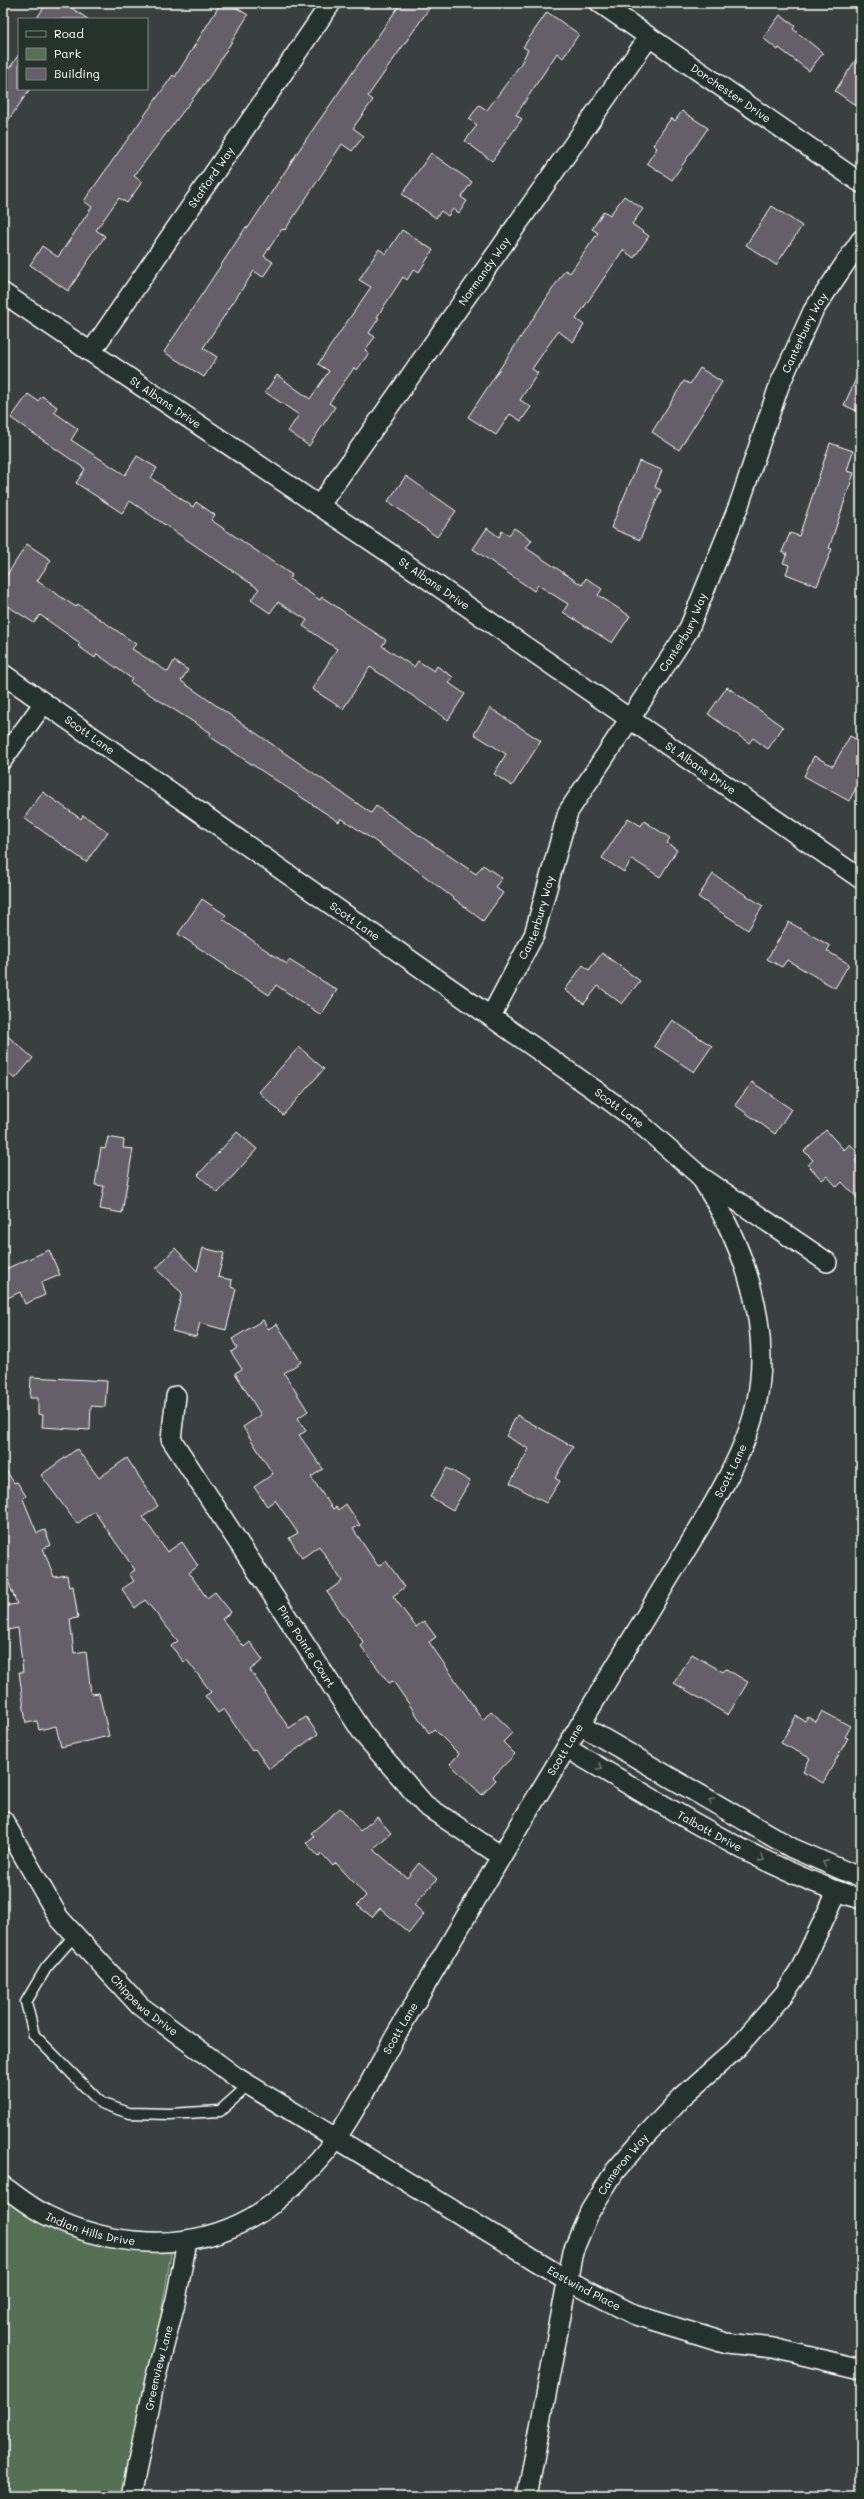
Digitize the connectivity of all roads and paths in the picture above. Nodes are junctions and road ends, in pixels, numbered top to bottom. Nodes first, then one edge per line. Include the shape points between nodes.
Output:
1 (332, 3) edge
2 (600, 3) edge
3 (649, 37) junction
4 (861, 183) edge
5 (861, 240) edge
6 (3, 293) edge
7 (91, 352) junction
8 (319, 506) junction
9 (3, 674) edge
10 (44, 702) junction
11 (629, 720) junction
12 (3, 759) edge
13 (861, 879) edge
14 (491, 1016) junction
15 (700, 1176) junction
16 (827, 1262) dead end
17 (176, 1396) dead end
18 (580, 1725) junction
19 (566, 1748) junction
20 (3, 1821) edge
21 (501, 1856) junction
22 (843, 1872) junction
23 (861, 1878) edge
24 (837, 1892) junction
25 (861, 1900) edge
26 (75, 1935) junction
27 (249, 2084) junction
28 (336, 2139) junction
29 (3, 2186) edge
30 (187, 2241) junction
31 (567, 2280) junction
32 (861, 2369) edge
33 (131, 2496) edge
34 (527, 2496) edge

1 - 7 street, Stafford Way
2 - 3 street, Dorchester Drive
3 - 4 street, Dorchester Drive
3 - 8 street, Normandy Way
5 - 11 street, Canterbury Way via 813,311 779,386 739,505 688,631
6 - 7 street, St Albans Drive
7 - 8 street, St Albans Drive
8 - 11 street, St Albans Drive
9 - 10 street, Scott Lane
10 - 12 street
10 - 14 street, Scott Lane
11 - 13 street, St Albans Drive
11 - 14 street, Canterbury Way via 568,812 534,935
14 - 15 street, Scott Lane via 636,1120
15 - 16 street, Scott Lane
15 - 18 street, Scott Lane via 732,1231 753,1297 761,1353 757,1402 751,1427 730,1471
17 - 21 street, Pine Pointe Court via 171,1439 364,1734 424,1805
18 - 19 street, Scott Lane
22 -> 18 street via 792,1848
19 - 21 street, Scott Lane
19 -> 24 street, Talbott Drive via 769,1863
20 - 26 street, Chippewa Drive via 59,1918
21 - 28 street, Scott Lane
22 - 23 street
22 - 24 lane
24 - 25 street, Talbott Drive
24 - 31 street, Cameron Way via 799,1972 784,1994 736,2048 682,2097 616,2171 580,2231
26 - 27 street, Chippewa Drive via 140,2006
26 - 27 lane via 46,1968 26,2002 34,2035 101,2103 130,2113 220,2111
27 - 28 street, Chippewa Drive
28 - 30 street, Scott Lane via 285,2193 255,2216 215,2235
28 - 31 street, Eastwind Place
29 - 30 street, Indian Hills Drive via 42,2213 88,2232 127,2240
30 - 33 street, Greenview Lane
31 - 32 street, Eastwind Place via 657,2324 727,2343 773,2348
31 - 34 street, Cameron Way

